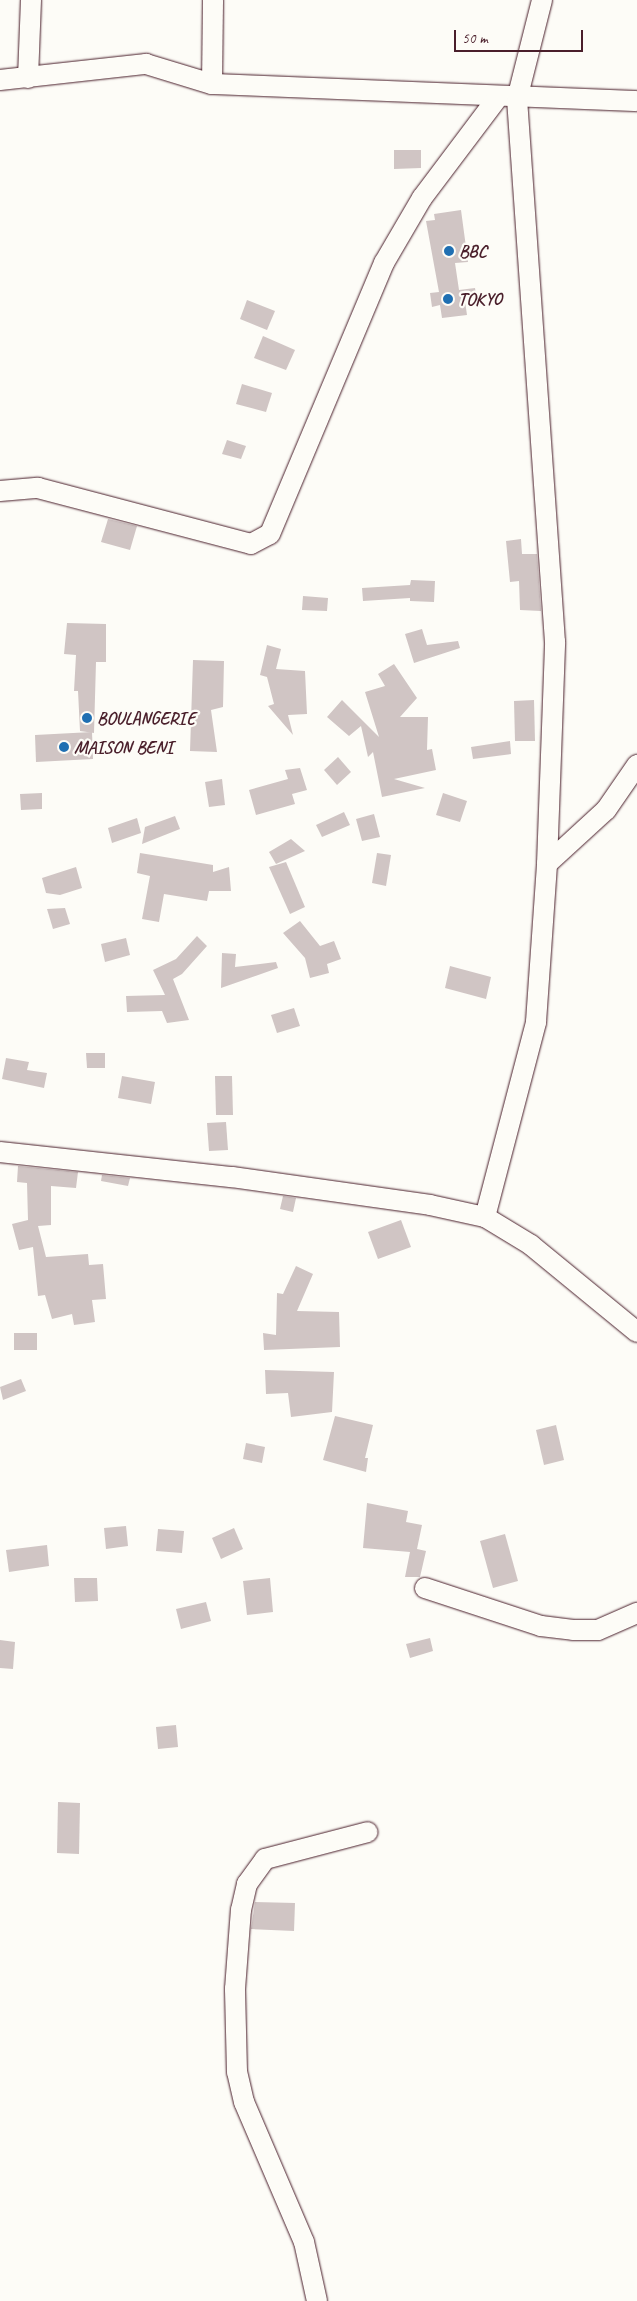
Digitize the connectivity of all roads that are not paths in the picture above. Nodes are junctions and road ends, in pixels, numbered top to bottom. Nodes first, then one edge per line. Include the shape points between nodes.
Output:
1 (31, 0) edge
2 (213, 0) edge
3 (542, 0) edge
4 (28, 78) junction
5 (0, 80) edge
6 (212, 84) junction
7 (508, 98) junction
8 (637, 101) edge
9 (0, 491) edge
10 (637, 766) edge
11 (547, 864) junction
12 (0, 1152) edge
13 (485, 1218) junction
14 (637, 1332) edge
15 (425, 1588) dead end
16 (637, 1613) edge
17 (368, 1832) dead end
18 (317, 2301) edge

1 - 4 street
2 - 6 street
3 - 7 street
4 - 5 street
4 - 6 street via 146,64
6 - 7 street
7 - 8 street
7 - 9 street via 422,198 384,263 270,534 251,544 38,488
7 - 11 street via 555,642
10 - 11 street via 606,810
11 - 13 street via 536,1022
12 - 13 street via 232,1177 430,1205
13 - 14 street via 531,1245
15 - 16 street via 541,1626 573,1630 598,1630
17 - 18 street via 266,1859 247,1884 241,1910 235,1989 237,2072 244,2102 304,2242

